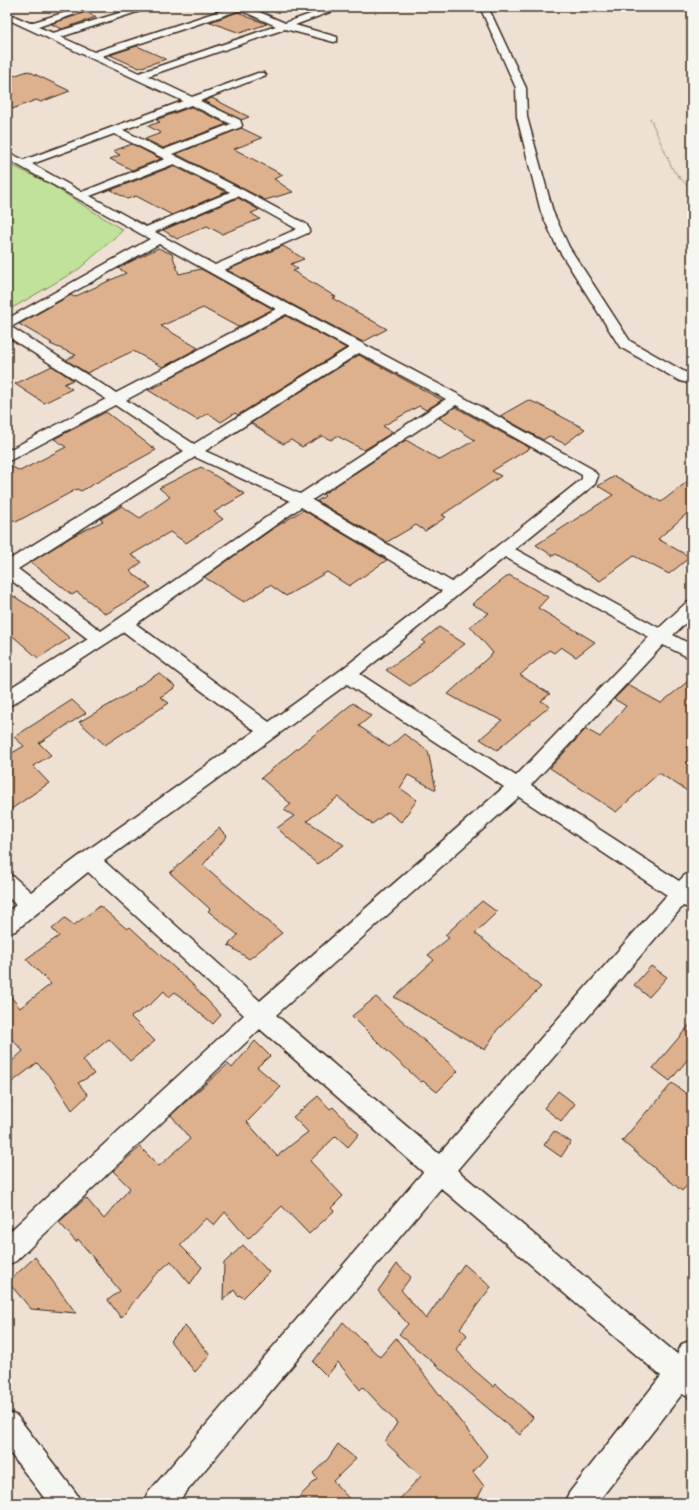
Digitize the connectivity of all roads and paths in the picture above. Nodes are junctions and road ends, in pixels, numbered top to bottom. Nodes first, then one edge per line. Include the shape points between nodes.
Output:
1 (92, 7) edge
2 (148, 7) edge
3 (240, 7) edge
4 (338, 7) edge
5 (484, 7) edge
6 (9, 12) edge
7 (283, 25) junction
8 (30, 26) junction
9 (54, 36) junction
10 (334, 39) dead end
11 (95, 55) junction
12 (261, 75) dead end
13 (140, 76) junction
14 (191, 101) junction
15 (650, 118) dead end
16 (113, 129) junction
17 (163, 154) junction
18 (7, 155) edge
19 (174, 160) junction
20 (25, 163) junction
21 (692, 191) edge
22 (239, 192) junction
23 (81, 196) junction
24 (147, 231) junction
25 (159, 239) junction
26 (214, 270) junction
27 (286, 310) junction
28 (7, 324) edge
29 (7, 330) edge
30 (360, 347) junction
31 (692, 380) edge
32 (456, 399) junction
33 (117, 400) junction
34 (194, 451) junction
35 (7, 456) edge
36 (301, 500) junction
37 (504, 550) junction
38 (7, 569) edge
39 (453, 590) junction
40 (692, 607) edge
41 (124, 624) junction
42 (660, 637) junction
43 (100, 639) junction
44 (692, 653) edge
45 (347, 675) junction
46 (7, 699) edge
47 (268, 731) junction
48 (517, 787) junction
49 (89, 860) junction
50 (7, 883) edge
51 (688, 892) edge
52 (30, 905) junction
53 (7, 925) edge
54 (260, 1015) junction
55 (440, 1171) junction
56 (7, 1252) edge
57 (688, 1371) edge
58 (7, 1426) edge
59 (66, 1503) edge
60 (158, 1503) edge
61 (579, 1503) edge

1 - 8 street
2 - 9 street
3 - 7 street
3 - 11 street
4 - 7 street
5 - 31 street via 521,88 522,117 547,212 563,247 625,344
6 - 8 street
7 - 10 street
7 - 13 street
8 - 9 street
9 - 11 street
11 - 13 street
12 - 14 street
13 - 14 street
14 - 16 street
14 - 17 street via 238,124
15 - 21 path via 674,170
16 - 17 street
16 - 20 street
17 - 19 street
18 - 20 street
19 - 22 street
19 - 23 street
20 - 23 street
22 - 24 street
22 - 26 street via 304,230
23 - 24 street
24 - 25 street
25 - 26 street
25 - 28 street
26 - 27 street
27 - 30 street
27 - 33 street
29 - 33 street
30 - 32 street
30 - 34 street
32 - 36 street
32 - 37 street via 590,476 590,481
33 - 34 street
33 - 35 street
34 - 36 street
34 - 38 street
36 - 39 street
36 - 41 street
37 - 39 street
37 - 42 street
38 - 43 street
39 - 45 street
40 - 42 street
41 - 43 street
41 - 47 street
42 - 44 street
42 - 48 street
43 - 46 street
45 - 47 street
45 - 48 street
47 - 49 street
48 - 51 street
48 - 54 street
49 - 52 street
49 - 54 street
50 - 52 street
51 - 55 street
52 - 53 street
54 - 55 street
54 - 56 street
55 - 57 street
55 - 60 street
57 - 61 street
58 - 59 street

